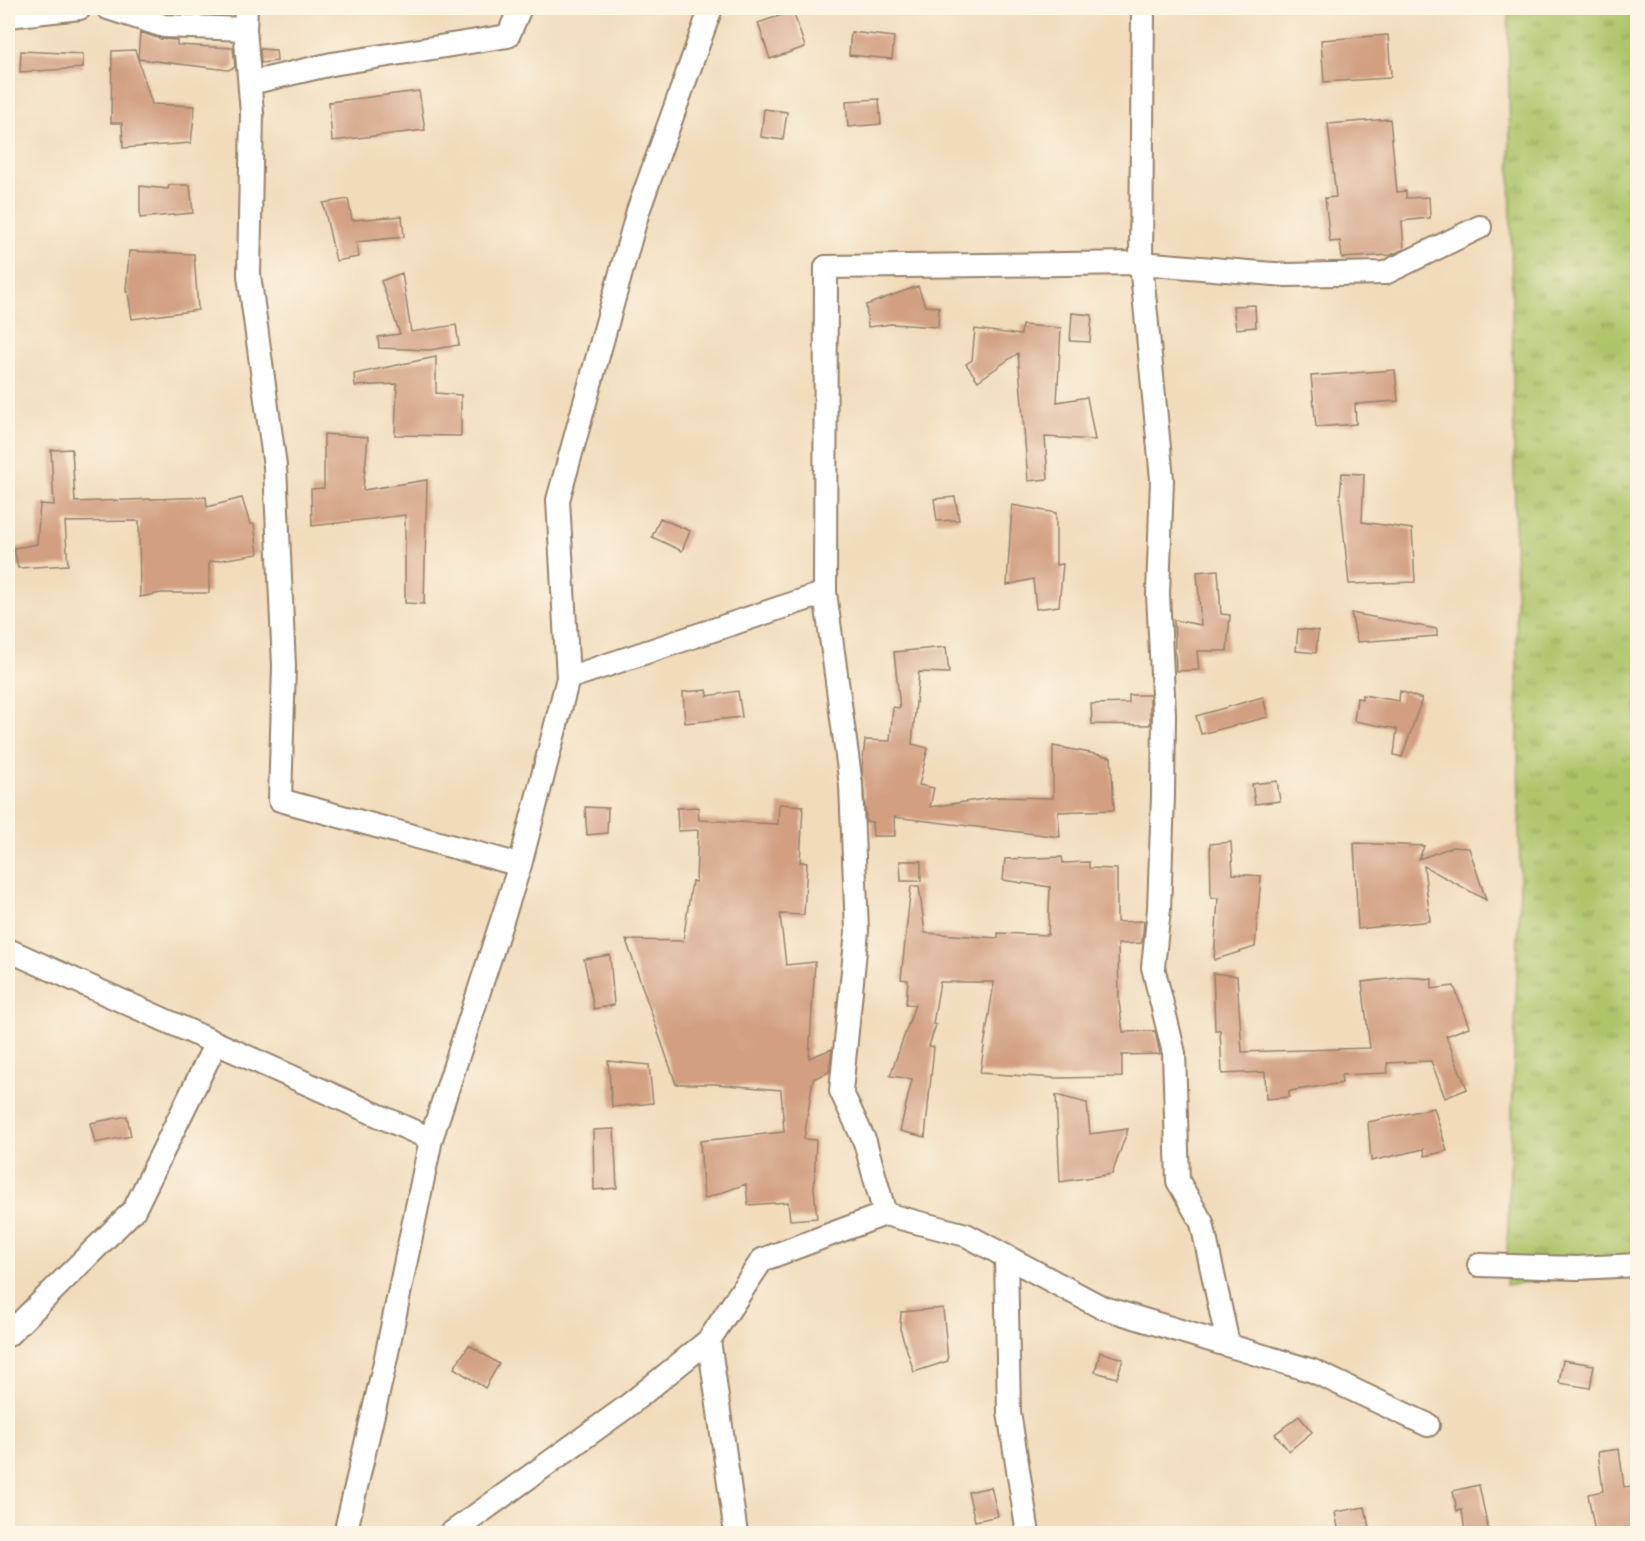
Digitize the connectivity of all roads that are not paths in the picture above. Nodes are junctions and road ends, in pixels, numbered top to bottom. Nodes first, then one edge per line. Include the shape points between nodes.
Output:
1 (75, 8) edge
2 (108, 8) edge
3 (520, 8) edge
4 (711, 8) edge
5 (1143, 8) edge
6 (8, 16) edge
7 (246, 18) edge
8 (250, 83) junction
9 (1480, 227) dead end
10 (1141, 263) junction
11 (825, 593) junction
12 (568, 678) junction
13 (520, 865) junction
14 (8, 950) edge
15 (214, 1045) junction
16 (431, 1139) junction
17 (885, 1214) junction
18 (1006, 1257) junction
19 (1479, 1265) dead end
20 (1638, 1265) edge
21 (8, 1335) edge
22 (709, 1340) junction
23 (1228, 1344) junction
24 (1428, 1425) dead end
25 (345, 1533) edge
26 (450, 1533) edge
27 (736, 1533) edge
28 (1028, 1533) edge

1 - 6 street
2 - 7 street via 164,26
3 - 8 street via 508,36 332,64
4 - 12 street via 638,211 558,500
5 - 10 street
7 - 8 street
8 - 13 street via 249,275 276,466 283,654 279,800
9 - 10 street via 1385,273 1286,275
10 - 11 street via 826,267
10 - 23 street via 1162,479 1158,594 1164,714 1163,796 1153,967 1173,1053 1178,1181 1202,1223
11 - 12 street
11 - 17 street via 851,785 857,931 841,1091 865,1142
12 - 13 street
13 - 16 street
14 - 15 street
15 - 16 street
15 - 21 street via 134,1210
16 - 25 street
17 - 18 street via 966,1235
17 - 22 street via 762,1260
18 - 23 street via 1101,1307
18 - 28 street via 1009,1412
19 - 20 street
22 - 26 street via 625,1408
22 - 27 street
23 - 24 street via 1313,1371

